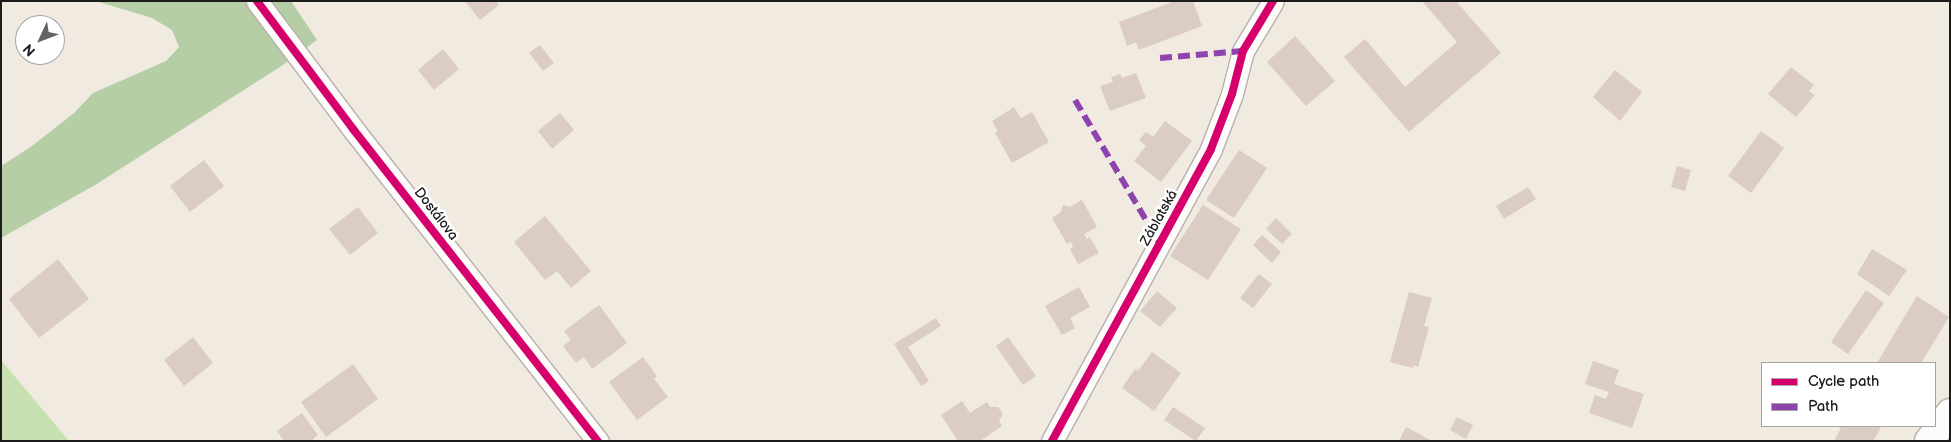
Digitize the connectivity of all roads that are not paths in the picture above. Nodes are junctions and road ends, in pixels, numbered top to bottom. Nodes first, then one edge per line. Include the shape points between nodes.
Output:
1 (256, 1) edge
2 (1273, 1) edge
3 (1950, 414) edge
4 (598, 441) edge
5 (1052, 441) edge
6 (1929, 441) edge

1 - 4 street, Dostálova
2 - 5 street, Záblatská via 1244,52 1212,149
3 - 6 street

